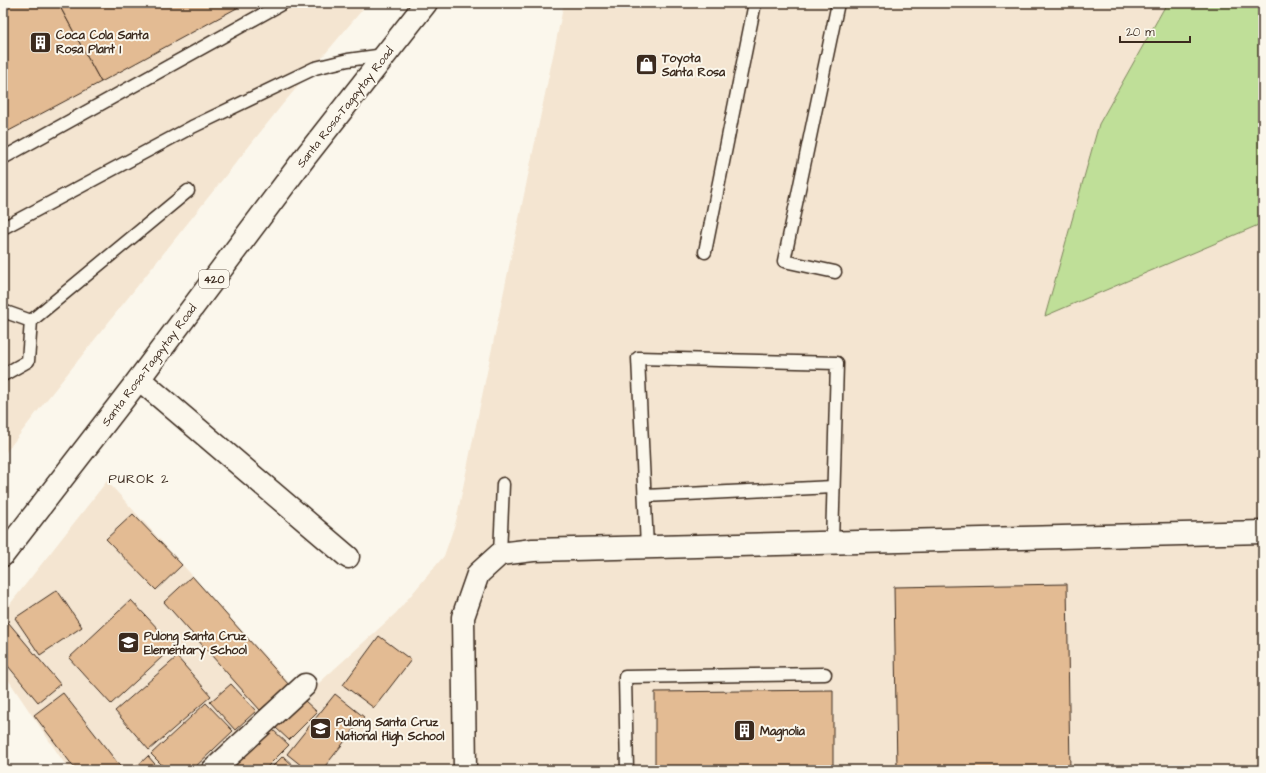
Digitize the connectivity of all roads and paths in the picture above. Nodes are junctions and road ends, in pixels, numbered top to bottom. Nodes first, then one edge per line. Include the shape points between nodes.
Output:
1 (283, 3) edge
2 (426, 3) edge
3 (755, 3) edge
4 (838, 3) edge
5 (384, 55) junction
6 (3, 158) edge
7 (188, 191) dead end
8 (3, 228) edge
9 (705, 252) dead end
10 (835, 272) dead end
11 (3, 310) edge
12 (31, 321) junction
13 (3, 375) edge
14 (139, 379) junction
15 (503, 484) dead end
16 (834, 487) junction
17 (645, 496) junction
18 (1263, 532) edge
19 (832, 542) junction
20 (647, 547) junction
21 (500, 554) junction
22 (3, 555) edge
23 (348, 557) dead end
24 (825, 674) dead end
25 (305, 686) dead end
26 (213, 770) edge
27 (465, 770) edge
28 (627, 770) edge

1 - 6 lane
2 - 5 street, Santa Rosa-Tagaytay Road / 420
3 - 9 lane
4 - 10 lane via 784,261
5 - 8 lane via 315,68 192,127
5 - 14 street, Santa Rosa-Tagaytay Road / 420
7 - 12 lane
11 - 12 lane
12 - 13 lane via 28,361
14 - 22 street, Santa Rosa-Tagaytay Road / 420
14 - 23 street
15 - 21 lane
16 - 17 lane
16 - 17 lane via 837,363 638,358
16 - 19 lane
17 - 20 lane
18 - 19 street
19 - 20 street
20 - 21 street via 533,550
21 - 27 street via 478,574 463,617
24 - 28 lane via 625,677
25 - 26 street

